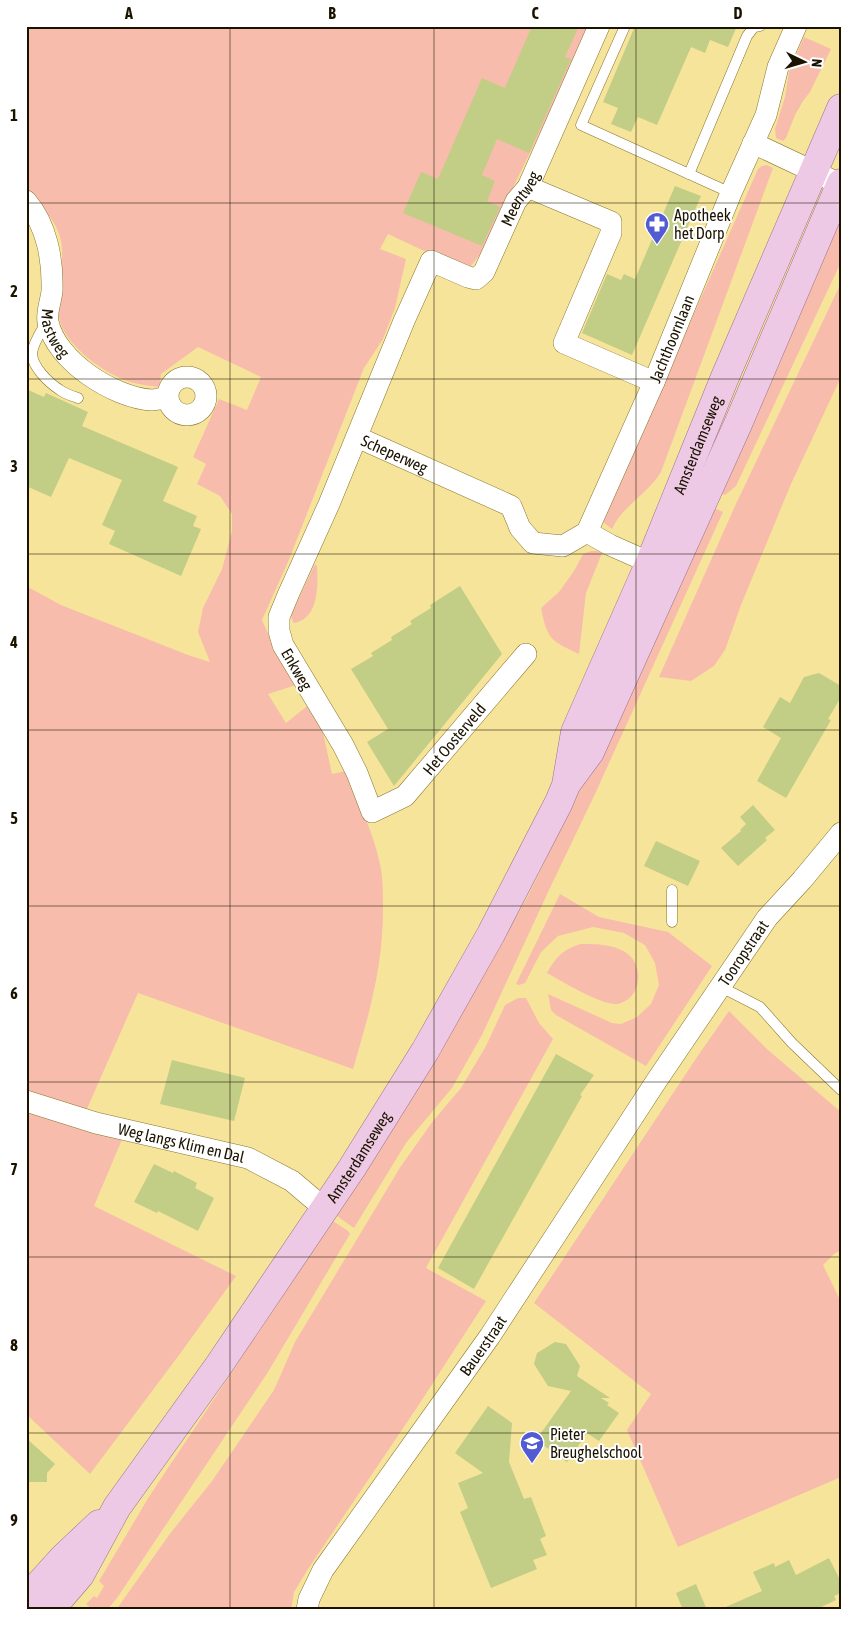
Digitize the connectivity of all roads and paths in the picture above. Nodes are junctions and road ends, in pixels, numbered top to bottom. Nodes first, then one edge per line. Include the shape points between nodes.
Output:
1 (598, 26) edge
2 (624, 26) edge
3 (760, 26) edge
4 (794, 27) edge
5 (841, 108) edge
6 (753, 143) junction
7 (813, 171) junction
8 (689, 174) junction
9 (841, 183) edge
10 (528, 187) junction
11 (731, 193) junction
12 (26, 201) edge
13 (431, 261) joint
14 (47, 320) junction
15 (654, 382) junction
16 (168, 397) dead end
17 (78, 398) dead end
18 (357, 437) junction
19 (587, 532) junction
20 (660, 567) junction
21 (526, 654) dead end
22 (372, 812) joint
23 (841, 833) edge
24 (672, 890) dead end
25 (672, 922) dead end
26 (721, 987) junction
27 (656, 1080) joint
28 (841, 1090) edge
29 (26, 1101) edge
30 (325, 1209) junction
31 (117, 1507) junction
32 (26, 1599) edge
33 (50, 1610) edge
34 (307, 1610) edge

1 - 10 street, Meentweg
2 - 8 lane via 581,125
3 - 8 lane via 754,27 747,36
4 - 6 street, Jachthoornlaan via 778,67 766,115
5 - 7 main road, Amsterdamseweg
6 - 7 street
6 - 11 street, Jachthoornlaan
7 - 9 street
7 - 20 main road, Amsterdamseweg via 725,377
8 - 11 lane
9 - 20 main road, Amsterdamseweg via 738,424
10 - 13 street, Meentweg via 516,201 484,272 476,279
10 - 15 street via 611,222 611,233 564,343
11 - 15 street, Jachthoornlaan
12 - 14 street, Mastweg via 33,209 51,257 52,293
13 - 18 street, Scheperweg
14 - 16 street, Mastweg via 55,340 77,367 132,397 154,400
14 - 17 lane via 32,352 33,362 37,370 60,390
15 - 19 street, Jachthoornlaan
18 - 19 street, Scheperweg via 511,506 520,528 533,543 563,546
18 - 22 street, Enkweg via 279,617 279,631 283,645 343,745
19 - 20 street
20 - 30 main road, Amsterdamseweg via 575,732 566,785 559,802 491,934 434,1034
21 - 22 street, Het Oosterveld via 405,796
23 - 26 street, Tooropstraat via 767,918
24 - 25 lane
26 - 27 street, Tooropstraat
26 - 28 lane via 760,1007
27 - 34 street, Bauerstraat via 490,1336 323,1570
29 - 30 street, Weg langs Klim en Dal via 96,1123 248,1158 292,1182
30 - 31 main road, Amsterdamseweg
31 - 32 main road, Amsterdamseweg via 63,1558
31 - 33 main road, Amsterdamseweg via 80,1575

